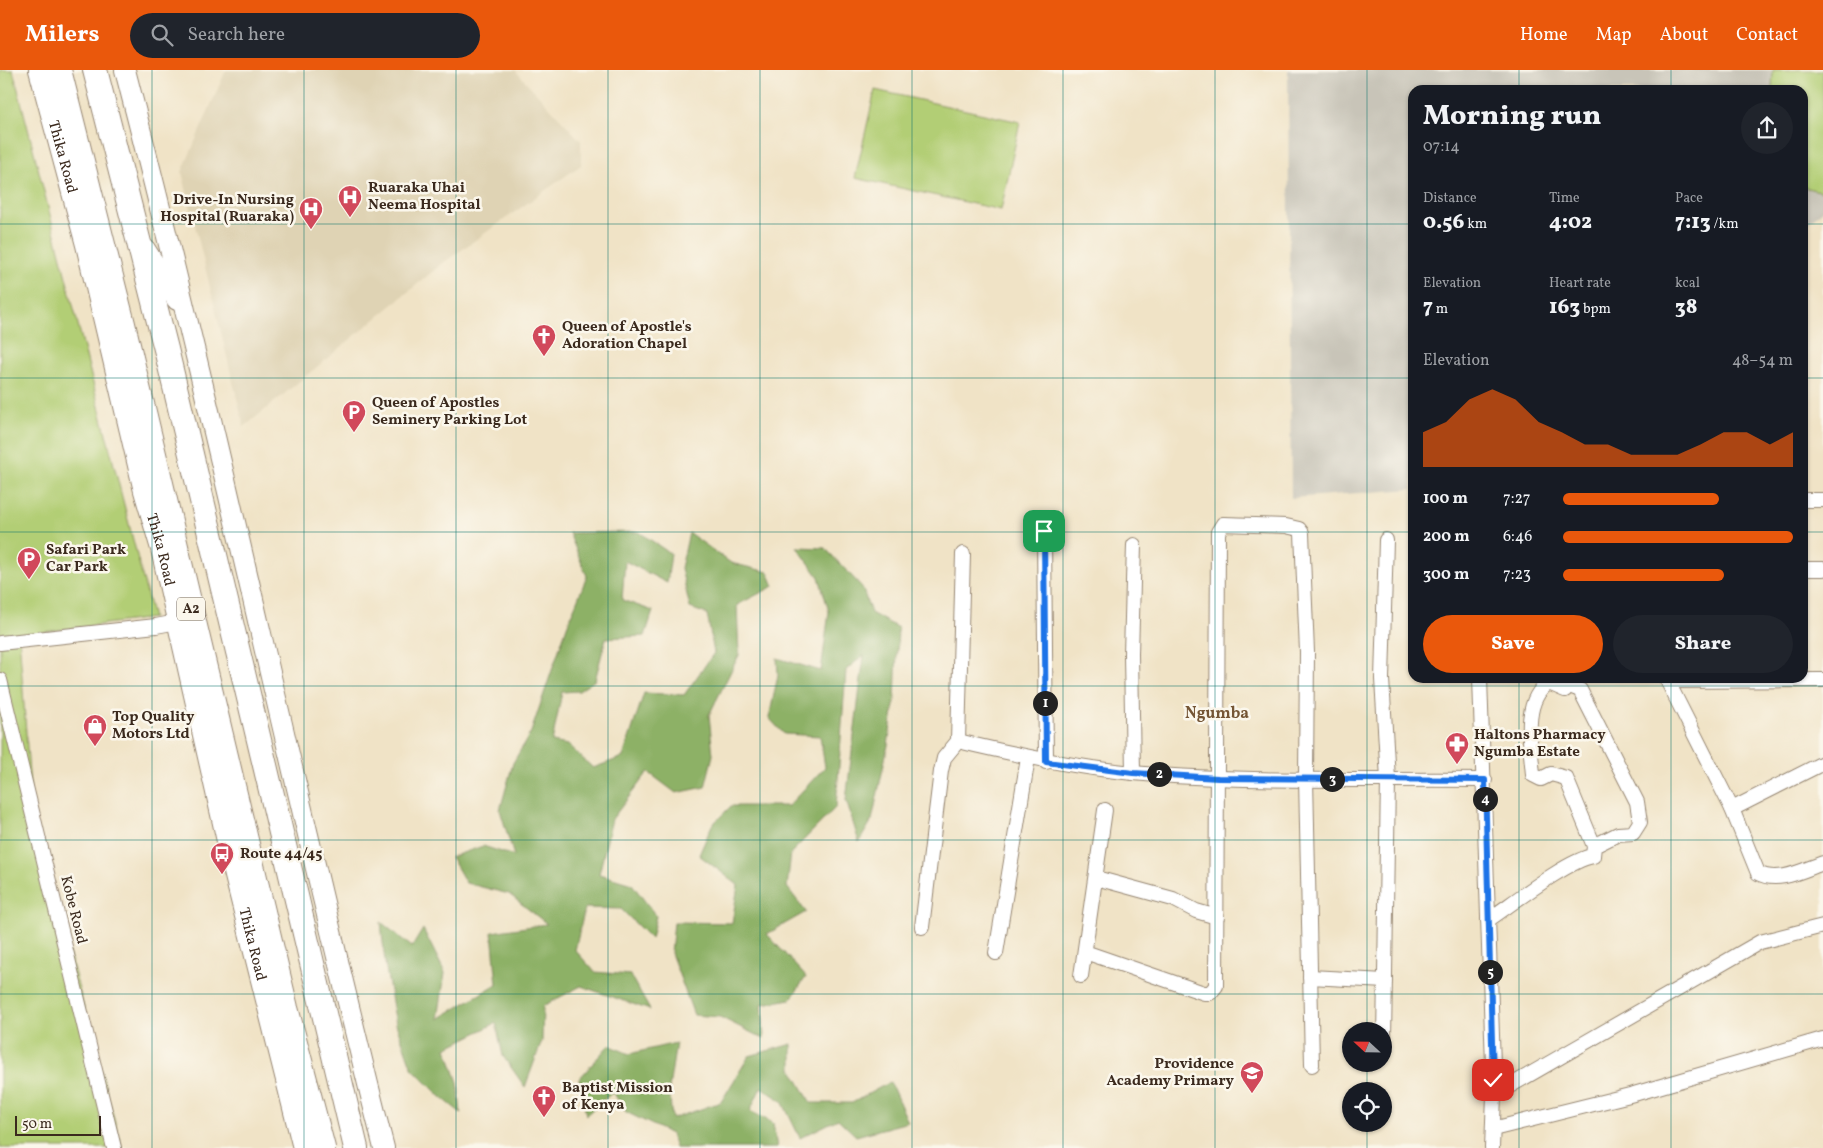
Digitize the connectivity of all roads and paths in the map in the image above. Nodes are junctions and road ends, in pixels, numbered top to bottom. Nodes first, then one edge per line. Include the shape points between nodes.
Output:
1 (39, 70) edge
2 (59, 70) edge
3 (95, 70) edge
4 (125, 70) edge
5 (137, 237) junction
6 (186, 314) junction
7 (1808, 500) edge
8 (1823, 500) edge
9 (1044, 531) dead end
10 (1386, 540) dead end
11 (1134, 545) dead end
12 (963, 554) dead end
13 (1808, 569) edge
14 (1823, 569) edge
15 (176, 622) junction
16 (0, 643) edge
17 (0, 680) edge
18 (1808, 680) edge
19 (1823, 680) edge
20 (1480, 683) edge
21 (1669, 683) edge
22 (958, 741) junction
23 (1028, 758) junction
24 (1046, 762) junction
25 (1823, 763) edge
26 (1133, 773) junction
27 (1218, 778) junction
28 (1306, 778) junction
29 (1388, 779) junction
30 (1485, 780) junction
31 (1732, 809) junction
32 (1105, 810) dead end
33 (1594, 846) junction
34 (1823, 863) edge
35 (1096, 878) junction
36 (1217, 917) junction
37 (1488, 920) junction
38 (1823, 926) edge
39 (922, 927) dead end
40 (1085, 952) junction
41 (996, 953) dead end
42 (1080, 976) dead end
43 (1310, 977) junction
44 (1385, 981) junction
45 (266, 1004) junction
46 (1384, 1022) edge
47 (1823, 1039) edge
48 (295, 1042) junction
49 (1312, 1065) dead end
50 (1494, 1095) junction
51 (1493, 1129) junction
52 (114, 1148) edge
53 (303, 1148) edge
54 (323, 1148) edge
55 (356, 1148) edge
56 (384, 1148) edge
57 (1492, 1148) edge

1 - 15 main road, Thika Road via 86,246
2 - 48 highway, Thika Road / A2
3 - 5 highway, A2
4 - 6 main road
5 - 6 main road
5 - 55 highway, A2
6 - 56 main road via 332,942
7 - 8 street
9 - 24 street
10 - 29 street via 1382,679
11 - 26 street via 1131,654
12 - 22 street
13 - 14 street
15 - 16 street
15 - 45 main road, Thika Road
17 - 52 street, Kobe Road
18 - 19 street
20 - 30 street
21 - 31 street
22 - 23 street
22 - 39 street via 944,758 941,771
23 - 24 street
23 - 41 street
24 - 26 street
25 - 31 street
26 - 27 street
27 - 28 street
27 - 28 street via 1218,532 1223,524 1286,526 1299,528 1302,533 1307,652
27 - 36 street
28 - 29 street
28 - 43 street
29 - 30 street
29 - 44 street
30 - 37 street
31 - 34 street via 1758,873 1767,878 1780,877
32 - 35 street
33 - 33 street via 1618,834 1633,834 1640,822 1637,802 1580,690 1567,684 1565,690 1549,684 1535,699 1532,711 1534,775 1541,779 1551,774 1566,778
33 - 37 street via 1593,856 1567,866
35 - 36 street via 1162,896
35 - 40 street
36 - 40 street via 1216,986 1210,993
37 - 50 street
38 - 50 street via 1760,942
40 - 42 street
43 - 44 street
43 - 49 street
44 - 46 street
45 - 48 highway
45 - 53 main road, Thika Road
47 - 51 street via 1634,1094
48 - 54 highway, Thika Road / A2
50 - 51 street
51 - 57 street

